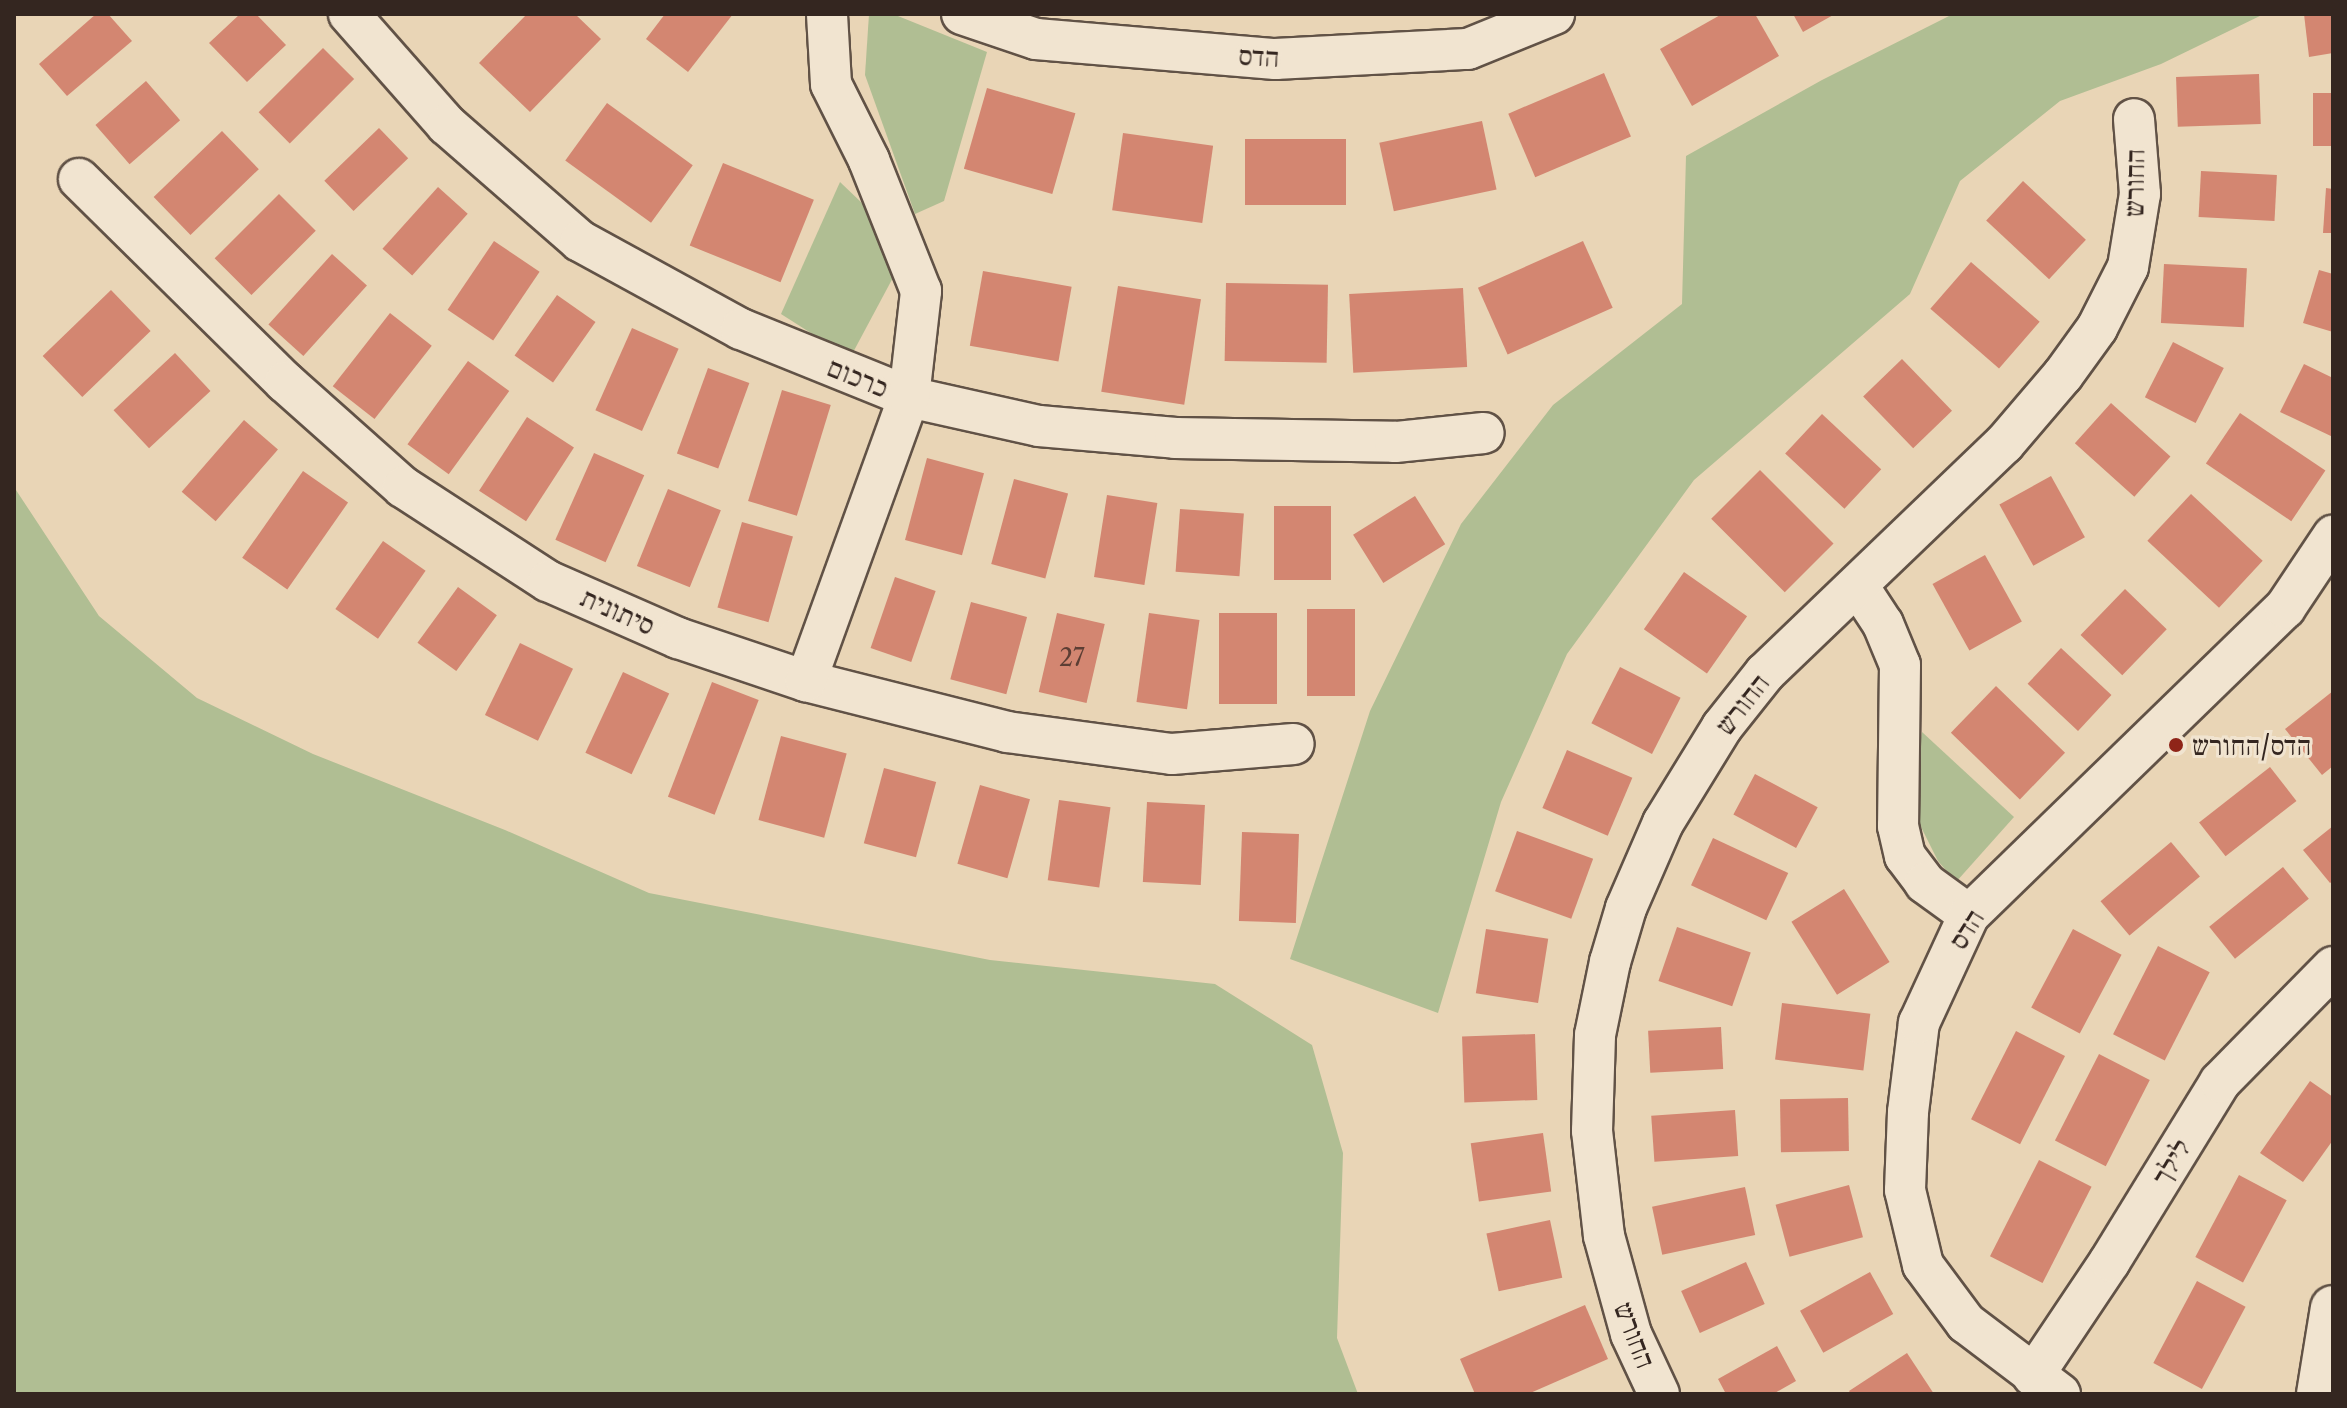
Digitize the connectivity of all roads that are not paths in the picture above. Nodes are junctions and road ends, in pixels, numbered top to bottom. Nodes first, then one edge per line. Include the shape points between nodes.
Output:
1 (349, 14) edge
2 (827, 14) edge
3 (962, 14) edge
4 (1554, 14) edge
5 (2134, 119) dead end
6 (79, 179) dead end
7 (909, 397) junction
8 (1484, 433) dead end
9 (2333, 536) edge
10 (1858, 586) junction
11 (806, 681) junction
12 (1294, 744) dead end
13 (1969, 915) junction
14 (2333, 967) edge
15 (2333, 1308) edge
16 (2047, 1385) edge
17 (1659, 1394) edge
18 (2319, 1394) edge

1 - 7 street, כרכום via 447,125 580,241 741,329
2 - 7 street via 831,84 869,160 921,291
3 - 4 street, הדס via 1036,39 1275,59 1468,49
5 - 10 street, החורש via 2140,194 2128,267 2097,328 2004,444
6 - 11 street, סיתונית via 285,382 403,487 548,581 678,638
7 - 8 street, כרכום via 1039,426 1175,438 1395,442
7 - 11 street
9 - 13 street, הדס via 2285,608
10 - 13 street via 1883,624 1900,665 1898,826 1905,856 1925,883
10 - 17 street, החורש via 1765,673 1722,727 1663,823 1626,908 1610,962 1595,1035 1593,1103 1604,1236 1631,1334
11 - 12 street, סיתונית via 1007,732 1172,754
13 - 16 street, הדס via 1919,1023 1905,1190 1923,1265 1966,1323
14 - 16 street, לילך via 2220,1082 2110,1261
15 - 18 street

